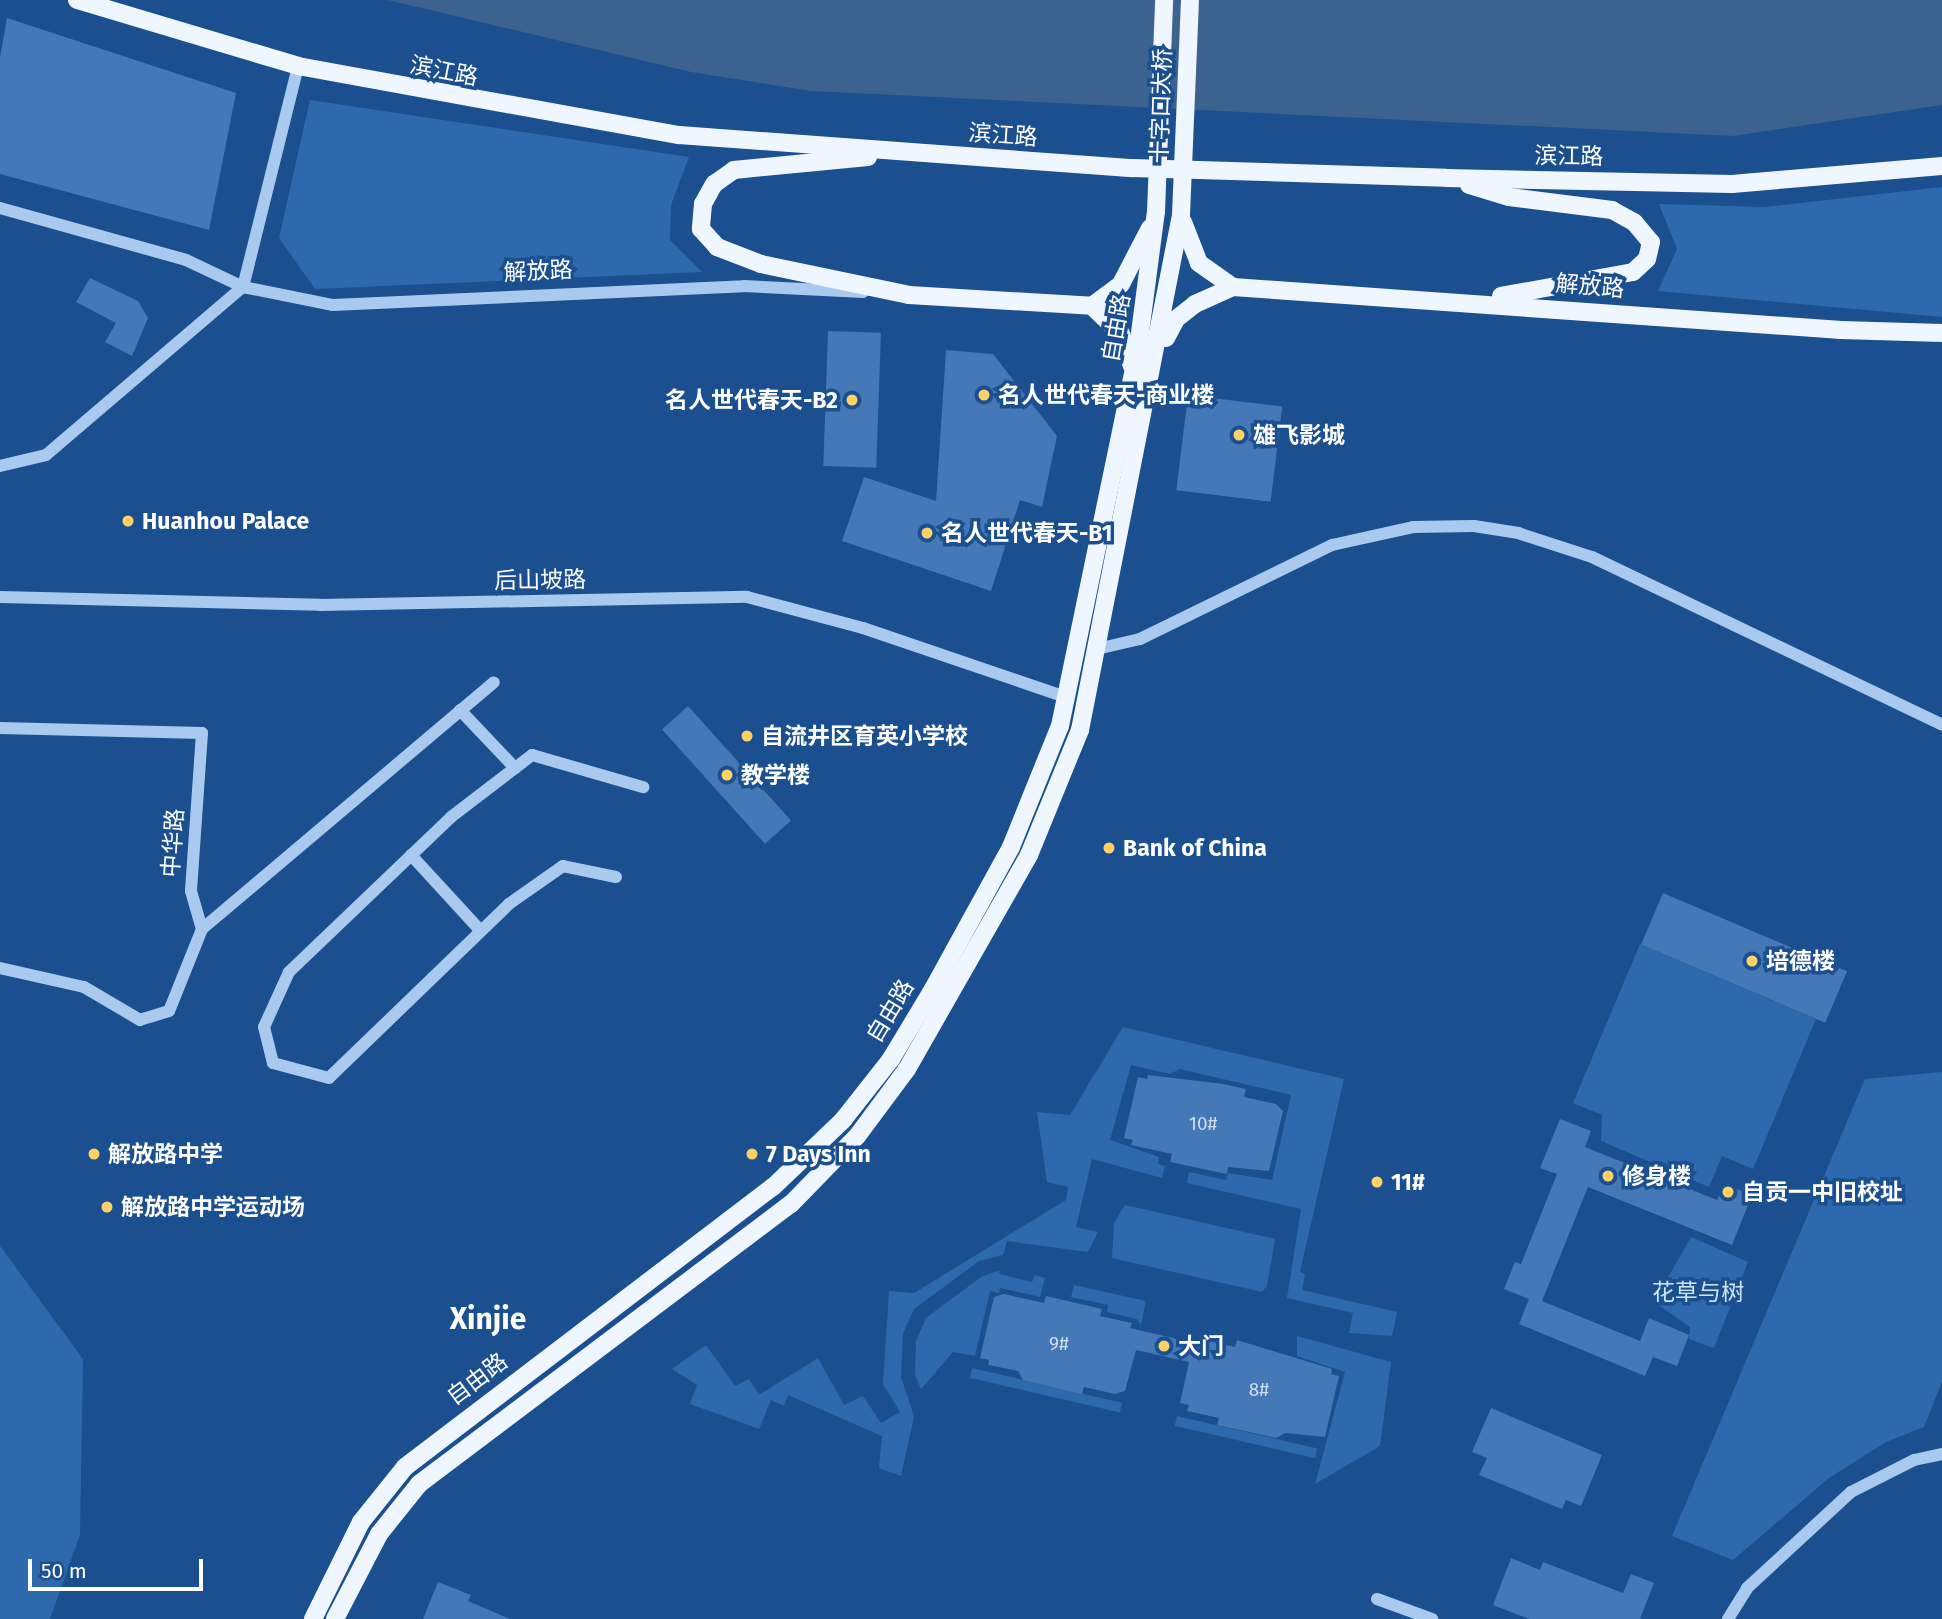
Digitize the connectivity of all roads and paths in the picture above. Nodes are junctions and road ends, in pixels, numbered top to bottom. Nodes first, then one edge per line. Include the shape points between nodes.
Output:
1 (77, 0) edge
2 (1164, 0) edge
3 (1189, 0) edge
4 (298, 66) junction
5 (892, 152) junction
6 (1942, 166) edge
7 (1446, 178) junction
8 (0, 208) edge
9 (1156, 212) junction
10 (1181, 215) junction
11 (1233, 286) junction
12 (243, 287) junction
13 (909, 295) junction
14 (1473, 300) junction
15 (1092, 306) junction
16 (1942, 332) edge
17 (1157, 353) junction
18 (1133, 371) junction
19 (0, 466) edge
20 (0, 597) edge
21 (1097, 649) junction
22 (494, 682) dead end
23 (1066, 697) junction
24 (460, 710) junction
25 (1942, 725) edge
26 (0, 728) edge
27 (515, 768) junction
28 (643, 787) dead end
29 (411, 855) junction
30 (616, 877) dead end
31 (202, 929) junction
32 (481, 930) junction
33 (0, 968) edge
34 (1942, 1454) edge
35 (1377, 1600) dead end
36 (313, 1619) edge
37 (334, 1619) edge
38 (1432, 1619) edge
39 (1728, 1619) edge

1 - 4 main road, 滨江路
2 - 9 main road, 十字口大桥, bridge
3 - 10 main road, 十字口大桥, bridge
4 - 5 main road, 滨江路 via 679,135
4 - 12 street
5 - 7 main road, 滨江路 via 1133,168
5 - 13 main road via 826,164 734,170 714,184 703,204 701,229 717,247 761,264
6 - 7 main road, 滨江路 via 1732,184
7 - 14 main road via 1509,197 1612,210 1634,222 1651,242 1647,259 1633,272
8 - 12 street, 解放路 via 186,260
9 - 15 main road via 1121,284
9 - 18 main road, 自由路
10 - 11 main road via 1199,263
10 - 17 main road, 自由路
11 - 14 main road, 解放路
11 - 17 main road via 1176,319
12 - 13 street, 解放路 via 333,305 744,286
12 - 19 street via 46,455
13 - 15 main road, 解放路
14 - 16 main road, 解放路 via 1842,330
15 - 18 main road via 1121,334
17 - 21 main road, 自由路
18 - 23 main road, 自由路
20 - 23 street, 后山坡路 via 320,606 747,597 863,628
21 - 25 street via 1140,639 1332,545 1413,527 1474,526 1518,533 1592,557
21 - 37 main road, 自由路 via 1080,730 1029,855 908,1069 858,1135 791,1204 419,1484 379,1534
22 - 24 street
23 - 36 main road, 自由路 via 1038,789 1010,846 891,1059 843,1120 773,1187 405,1467 361,1522
24 - 27 street
24 - 31 street
26 - 31 street, 中华路 via 202,733 191,891
27 - 28 street via 532,755
27 - 29 street
29 - 32 street
29 - 32 street via 289,972 264,1027 272,1063 328,1078
30 - 32 street via 563,866
31 - 33 street via 169,1012 140,1020 84,987
34 - 39 street via 1914,1460 1851,1492 1747,1588
35 - 38 street

